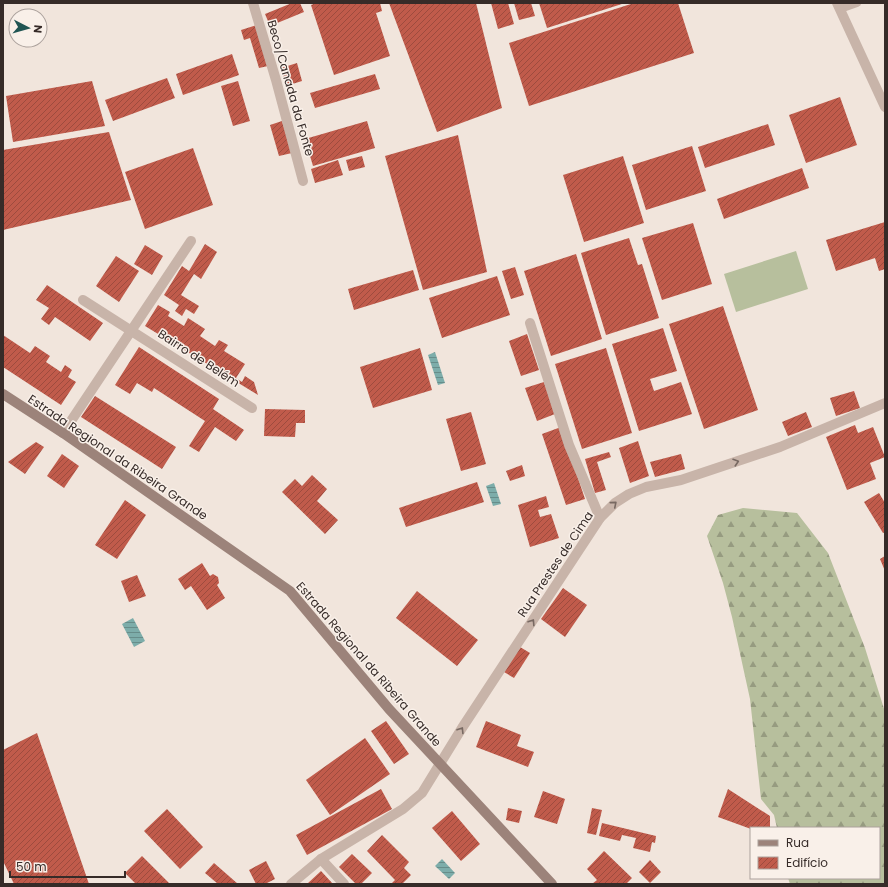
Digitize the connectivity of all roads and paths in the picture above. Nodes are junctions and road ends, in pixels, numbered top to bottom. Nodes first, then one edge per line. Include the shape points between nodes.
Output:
1 (253, 3) edge
2 (857, 3) edge
3 (839, 6) edge
4 (885, 107) edge
5 (303, 181) dead end
6 (191, 241) dead end
7 (83, 300) dead end
8 (530, 323) dead end
9 (132, 331) junction
10 (3, 394) edge
11 (885, 403) edge
12 (252, 408) dead end
13 (63, 433) junction
14 (600, 518) junction
15 (440, 763) junction
16 (321, 859) junction
17 (291, 884) edge
18 (344, 884) edge
19 (552, 884) edge

1 - 5 street, Beco/Canada da Fonte
2 - 3 lane
3 - 4 street
6 - 9 street
7 - 9 street, Bairro de Belém
8 - 14 street via 569,444
9 - 12 street, Bairro de Belém
9 - 13 street
10 - 13 main road, Estrada Regional da Ribeira Grande
14 -> 11 street, Rua Prestes de Cima via 615,503 640,489 681,480 780,447
13 - 15 main road, Estrada Regional da Ribeira Grande via 290,591 389,709
15 -> 14 street, Rua Prestes de Cima
15 - 16 street, Rua Prestes de Cima via 422,793 403,809
15 - 19 main road, Estrada Regional da Ribeira Grande
16 - 17 street, Rua Prestes de Cima
16 - 18 street

